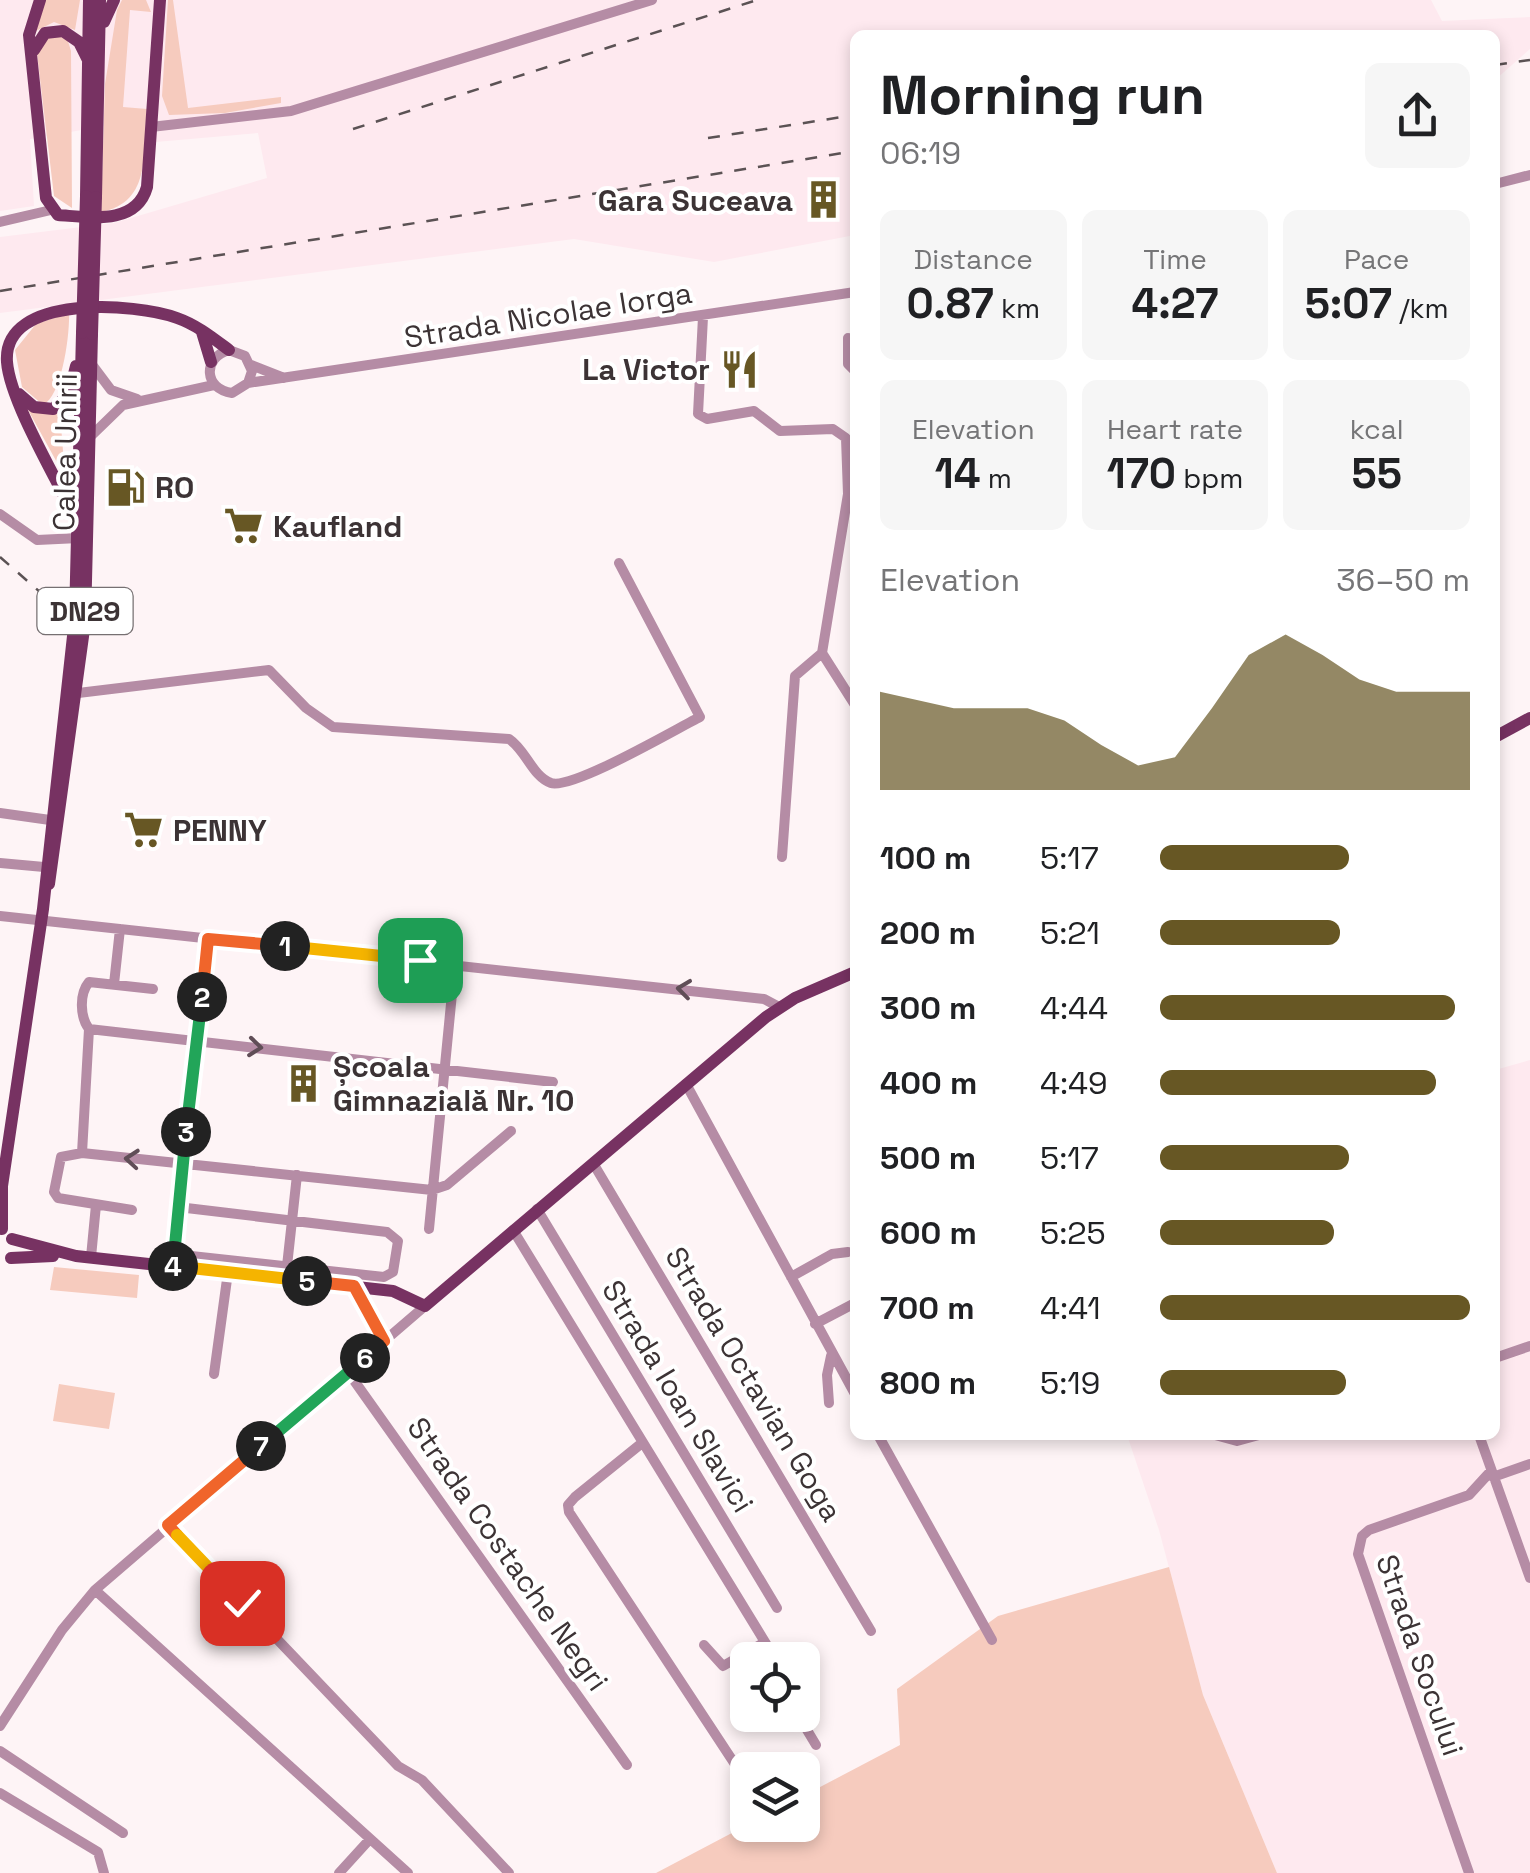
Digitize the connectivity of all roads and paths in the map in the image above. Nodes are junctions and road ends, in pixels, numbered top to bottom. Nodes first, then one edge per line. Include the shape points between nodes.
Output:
1 (40, 0) edge
2 (89, 0) edge
3 (100, 0) edge
4 (114, 0) edge
5 (652, 0) edge
6 (158, 3) edge
7 (100, 34) junction
8 (32, 55) junction
9 (90, 62) junction
10 (152, 127) junction
11 (1530, 175) edge
12 (1500, 183) edge
13 (91, 196) junction
14 (51, 210) junction
15 (0, 222) edge
16 (850, 293) edge
17 (703, 317) junction
18 (201, 329) junction
19 (848, 338) dead end
20 (229, 350) junction
21 (86, 360) junction
22 (251, 365) junction
23 (850, 366) edge
24 (210, 367) junction
25 (289, 380) junction
26 (248, 383) junction
27 (214, 385) junction
28 (14, 388) junction
29 (182, 390) junction
30 (138, 400) junction
31 (92, 436) junction
32 (850, 482) edge
33 (850, 499) edge
34 (0, 514) edge
35 (79, 532) junction
36 (619, 563) dead end
37 (822, 653) junction
38 (72, 694) junction
39 (850, 697) edge
40 (1530, 718) edge
41 (1500, 735) edge
42 (0, 813) edge
43 (50, 820) junction
44 (782, 856) dead end
45 (0, 863) edge
46 (44, 867) junction
47 (44, 901) junction
48 (0, 916) edge
49 (41, 921) junction
50 (120, 928) junction
51 (208, 939) junction
52 (455, 963) junction
53 (850, 974) edge
54 (114, 984) junction
55 (153, 988) dead end
56 (779, 1007) junction
57 (88, 1029) junction
58 (197, 1041) junction
59 (447, 1069) junction
60 (554, 1082) dead end
61 (686, 1084) junction
62 (6, 1127) edge
63 (511, 1131) dead end
64 (82, 1154) junction
65 (593, 1163) junction
66 (182, 1164) junction
67 (296, 1175) junction
68 (1, 1190) edge
69 (432, 1190) junction
70 (96, 1205) junction
71 (178, 1207) junction
72 (537, 1209) junction
73 (132, 1210) dead end
74 (292, 1221) junction
75 (429, 1229) dead end
76 (513, 1230) junction
77 (5, 1232) edge
78 (848, 1252) dead end
79 (76, 1256) junction
80 (91, 1257) junction
81 (172, 1260) junction
82 (5, 1262) edge
83 (286, 1266) junction
84 (228, 1272) junction
85 (791, 1278) junction
86 (354, 1286) junction
87 (850, 1305) edge
88 (425, 1306) junction
89 (815, 1324) junction
90 (384, 1341) junction
91 (1530, 1346) edge
92 (831, 1356) junction
93 (1500, 1356) edge
94 (348, 1372) junction
95 (214, 1374) dead end
96 (850, 1386) edge
97 (829, 1403) dead end
98 (881, 1440) edge
99 (1481, 1440) edge
100 (642, 1442) junction
101 (1530, 1464) edge
102 (1492, 1474) junction
103 (168, 1525) junction
104 (1530, 1578) edge
105 (95, 1590) junction
106 (777, 1608) dead end
107 (871, 1631) dead end
108 (992, 1640) dead end
109 (765, 1642) edge
110 (704, 1645) dead end
111 (730, 1662) edge
112 (0, 1726) edge
113 (808, 1732) edge
114 (816, 1745) dead end
115 (0, 1751) edge
116 (730, 1757) edge
117 (627, 1765) dead end
118 (0, 1793) edge
119 (123, 1833) dead end
120 (370, 1839) junction
121 (104, 1873) edge
122 (339, 1873) edge
123 (408, 1873) edge
124 (509, 1873) edge
125 (1469, 1873) edge

1 - 8 main road via 30,26
2 - 9 main road, Calea Unirii / DN29
3 - 7 main road, Calea Unirii / DN29
4 - 7 main road
5 - 10 street via 291,112
6 - 10 main road
7 - 13 main road, Calea Unirii / DN29
8 - 9 main road via 40,37 63,31
8 - 14 main road
9 - 13 main road, Calea Unirii / DN29
10 - 14 main road via 146,194 133,209 112,217
11 - 12 street
13 - 21 main road, Calea Unirii / DN29, bridge
14 - 15 street
16 - 17 street, Strada Nicolae Iorga
17 - 25 street, Strada Nicolae Iorga
17 - 32 street via 698,414 707,419 754,412 784,432 839,430 846,438
18 - 20 main road
18 - 24 main road
18 - 28 main road via 140,309 41,315 10,341
19 - 23 street
20 - 22 street
20 - 24 street
21 - 28 main road via 52,409 34,407
21 - 30 street via 104,384
21 - 31 main road, Calea Unirii / DN29
21 - 35 main road, Calea Unirii / DN29
22 - 25 street
22 - 26 street
24 - 27 street
24 - 29 street
25 - 26 street, Strada Nicolae Iorga
26 - 27 street, Strada Nicolae Iorga via 232,392
27 - 29 street, Strada Nicolae Iorga
28 - 35 main road
29 - 30 street, Strada Nicolae Iorga
30 - 31 street, Strada Nicolae Iorga via 113,411
31 - 38 main road, Calea Unirii / DN29
33 - 37 street
34 - 35 street via 37,540
35 - 38 main road, Calea Unirii / DN29
36 - 38 street via 700,717 563,783 552,784 538,773 509,739 333,727 269,670
37 - 39 street
37 - 44 street via 795,676
38 - 43 main road, Calea Unirii / DN29
38 - 47 main road, Calea Unirii / DN29
40 - 41 main road
42 - 43 street
43 - 46 main road, Calea Unirii / DN29
45 - 46 street
46 - 47 main road, Calea Unirii / DN29
47 - 49 main road, Calea Unirii / DN29
48 - 49 street
49 - 50 street
49 - 62 main road, Calea Unirii / DN29
50 - 51 street
50 - 54 street
51 - 52 street
51 - 58 street
56 -> 52 street via 764,999
52 - 59 street
53 - 56 main road
54 - 55 street
54 - 57 street via 86,984 82,1019
56 - 61 main road
57 - 58 street
57 - 64 street
58 -> 59 street
58 - 66 street
59 - 60 street
59 - 69 street
61 - 65 main road
61 - 85 street
62 - 68 main road, Calea Unirii / DN29
63 - 69 street
66 -> 64 street
64 - 70 street via 61,1157 54,1192
65 - 72 main road
65 - 107 street, Strada Octavian Goga
66 - 67 street
66 - 71 street
67 - 69 street
67 - 74 street
68 - 77 main road, Calea Unirii / DN29
69 - 75 street
70 - 73 street
70 - 80 street
71 - 74 street
71 - 81 street
72 - 76 main road
72 - 106 street, Strada Ioan Slavici
74 - 83 street
74 - 83 street via 393,1234 398,1241 393,1272 384,1276
76 - 88 main road
76 - 100 street
77 - 79 main road
77 - 82 main road, DN29
78 - 85 street
79 - 80 main road
79 - 82 main road
80 - 81 main road
81 - 83 street
81 - 84 main road
84 - 86 main road
84 - 95 street
85 - 89 street
86 - 88 main road via 405,1294
86 - 90 street
87 - 89 street
88 - 90 street
89 - 92 street
90 - 94 street
91 - 93 street
92 - 96 street
92 - 97 street
94 - 103 street
94 - 117 street, Strada Costache Negri
98 - 108 street
99 - 102 street
100 - 109 street
100 - 116 street via 568,1505
101 - 102 street, Strada Socului
102 - 104 street
102 - 125 street, Strada Socului via 1469,1495 1369,1530 1358,1554
103 - 105 street
103 - 124 street
105 - 112 street
105 - 120 street
110 - 111 street via 723,1666
113 - 114 street
115 - 119 street
118 - 121 street via 98,1852
120 - 122 street
120 - 123 street

